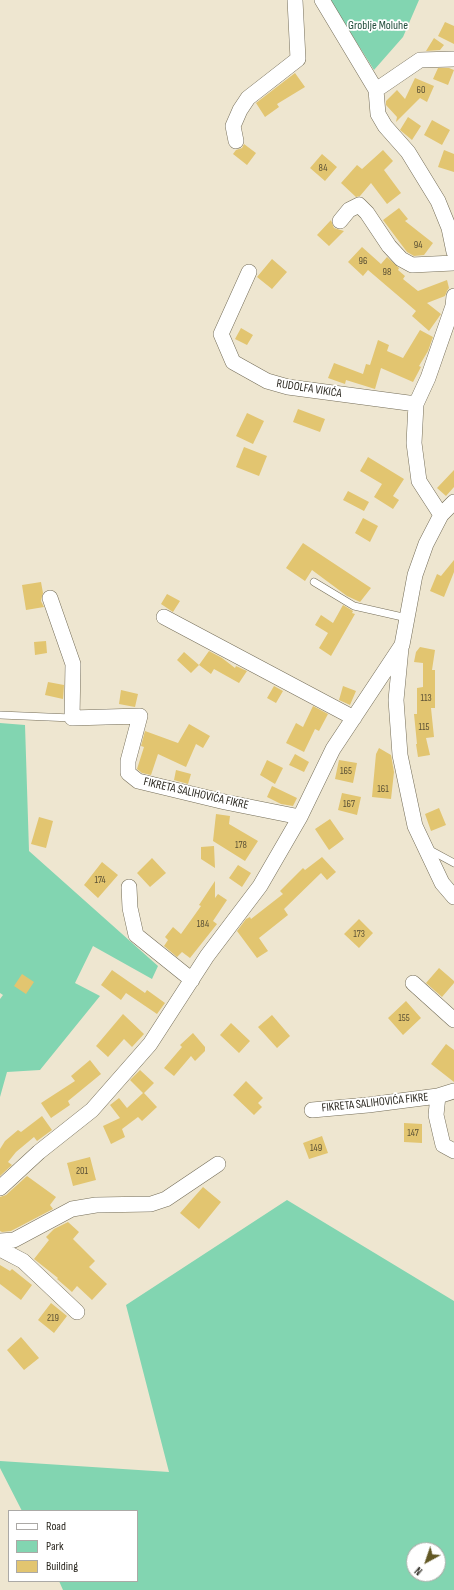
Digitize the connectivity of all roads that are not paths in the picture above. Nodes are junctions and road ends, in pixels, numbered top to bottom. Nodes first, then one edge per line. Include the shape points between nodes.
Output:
1 (295, 0) edge
2 (322, 0) edge
3 (454, 59) edge
4 (376, 90) junction
5 (236, 141) dead end
6 (340, 221) dead end
7 (454, 252) edge
8 (454, 263) edge
9 (249, 272) dead end
10 (454, 296) edge
11 (416, 404) junction
12 (454, 502) edge
13 (441, 515) junction
14 (314, 582) dead end
15 (50, 598) dead end
16 (164, 617) dead end
17 (407, 618) junction
18 (402, 646) junction
19 (0, 715) edge
20 (72, 718) junction
21 (354, 718) junction
22 (300, 817) junction
23 (426, 848) junction
24 (454, 864) edge
25 (129, 887) dead end
26 (454, 897) edge
27 (192, 980) junction
28 (413, 983) dead end
29 (454, 1020) edge
30 (454, 1091) edge
31 (438, 1096) junction
32 (312, 1110) dead end
33 (454, 1151) edge
34 (218, 1164) dead end
35 (0, 1188) edge
36 (0, 1241) edge
37 (0, 1249) edge
38 (77, 1312) dead end

1 - 5 street via 298,59 248,98 233,126
2 - 4 street
3 - 4 street via 420,60
4 - 7 street via 378,114 408,152 438,201 449,228
6 - 8 street via 349,210 359,204 388,246 401,259 412,265
9 - 11 street, RUDOLFA VIKIĆA via 221,334 233,362 267,382 288,387
10 - 11 street via 453,306 428,378
11 - 13 street via 414,443 419,481
12 - 13 street
13 - 17 street via 426,544 415,575
14 - 17 lane via 354,606
15 - 20 street via 73,664
16 - 21 street
17 - 18 street
18 - 21 street
18 - 23 street via 396,700 400,755 415,826
19 - 20 lane
20 - 22 street, FIKRETA SALIHOVIĆA FIKRE via 140,716 128,767 128,773 138,781
21 - 22 street via 333,749
22 - 27 street via 260,886
23 - 24 lane
23 - 26 street via 442,883
25 - 27 street via 130,908 136,935
27 - 35 street via 150,1044 92,1110 39,1152
28 - 29 street
30 - 31 street, FIKRETA SALIHOVIĆA FIKRE
31 - 32 street, FIKRETA SALIHOVIĆA FIKRE
31 - 33 street, FIKRETA SALIHOVIĆA FIKRE via 436,1115 443,1146
34 - 36 street via 166,1199 151,1204 96,1205 72,1209 14,1240
37 - 38 street via 23,1261

